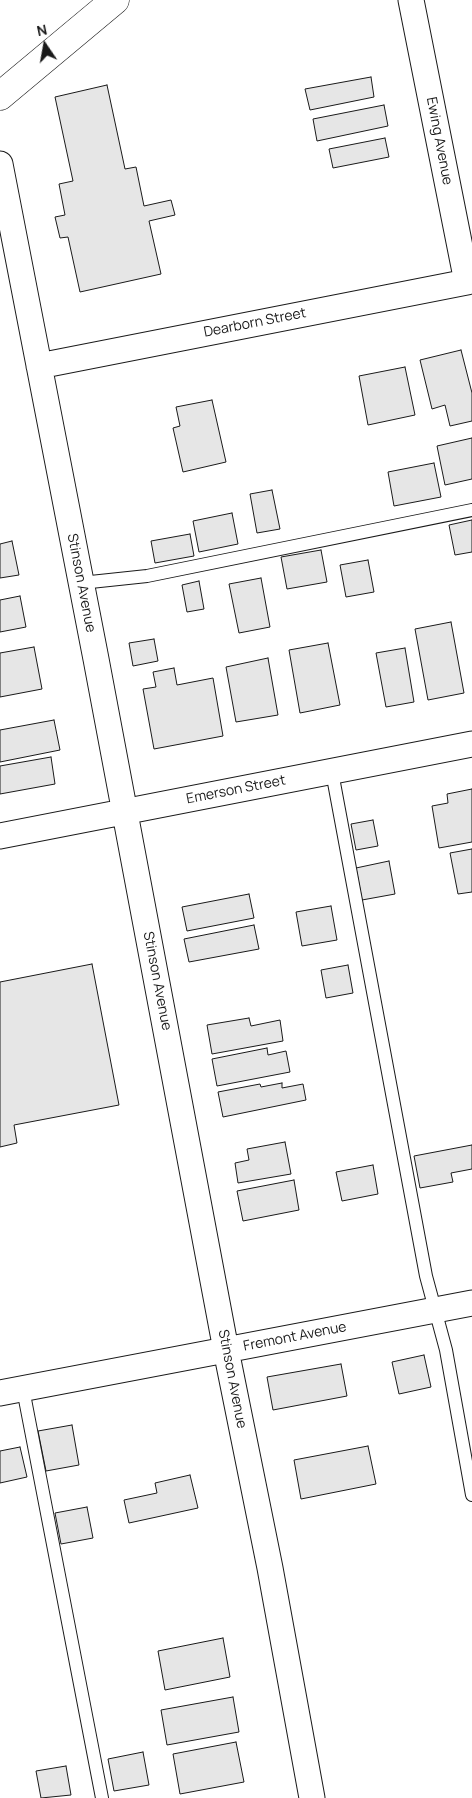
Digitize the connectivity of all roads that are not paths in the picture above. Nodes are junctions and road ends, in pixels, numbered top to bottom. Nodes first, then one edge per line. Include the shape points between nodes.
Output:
1 (115, 0) edge
2 (411, 0) edge
3 (0, 96) edge
4 (0, 164) edge
5 (469, 282) edge
6 (39, 366) junction
7 (472, 510) edge
8 (81, 582) junction
9 (472, 744) edge
10 (332, 772) junction
11 (124, 812) junction
12 (0, 836) edge
13 (472, 1303) edge
14 (435, 1310) junction
15 (226, 1350) junction
16 (12, 1391) edge
17 (472, 1495) edge
18 (102, 1798) edge
19 (312, 1798) edge

1 - 3 main road
2 - 5 street, Ewing Avenue
4 - 6 street, Stinson Avenue
5 - 6 street, Dearborn Street
6 - 8 street, Stinson Avenue
7 - 8 lane via 147,576
8 - 11 street, Stinson Avenue
9 - 10 street, Emerson Street
10 - 11 street, Emerson Street
10 - 14 lane
11 - 12 street, Emerson Street
11 - 15 street, Stinson Avenue
13 - 14 street, Fremont Avenue
14 - 15 street, Fremont Avenue
14 - 17 lane via 446,1350
15 - 16 street, Fremont Avenue
15 - 19 street, Stinson Avenue
16 - 18 lane

